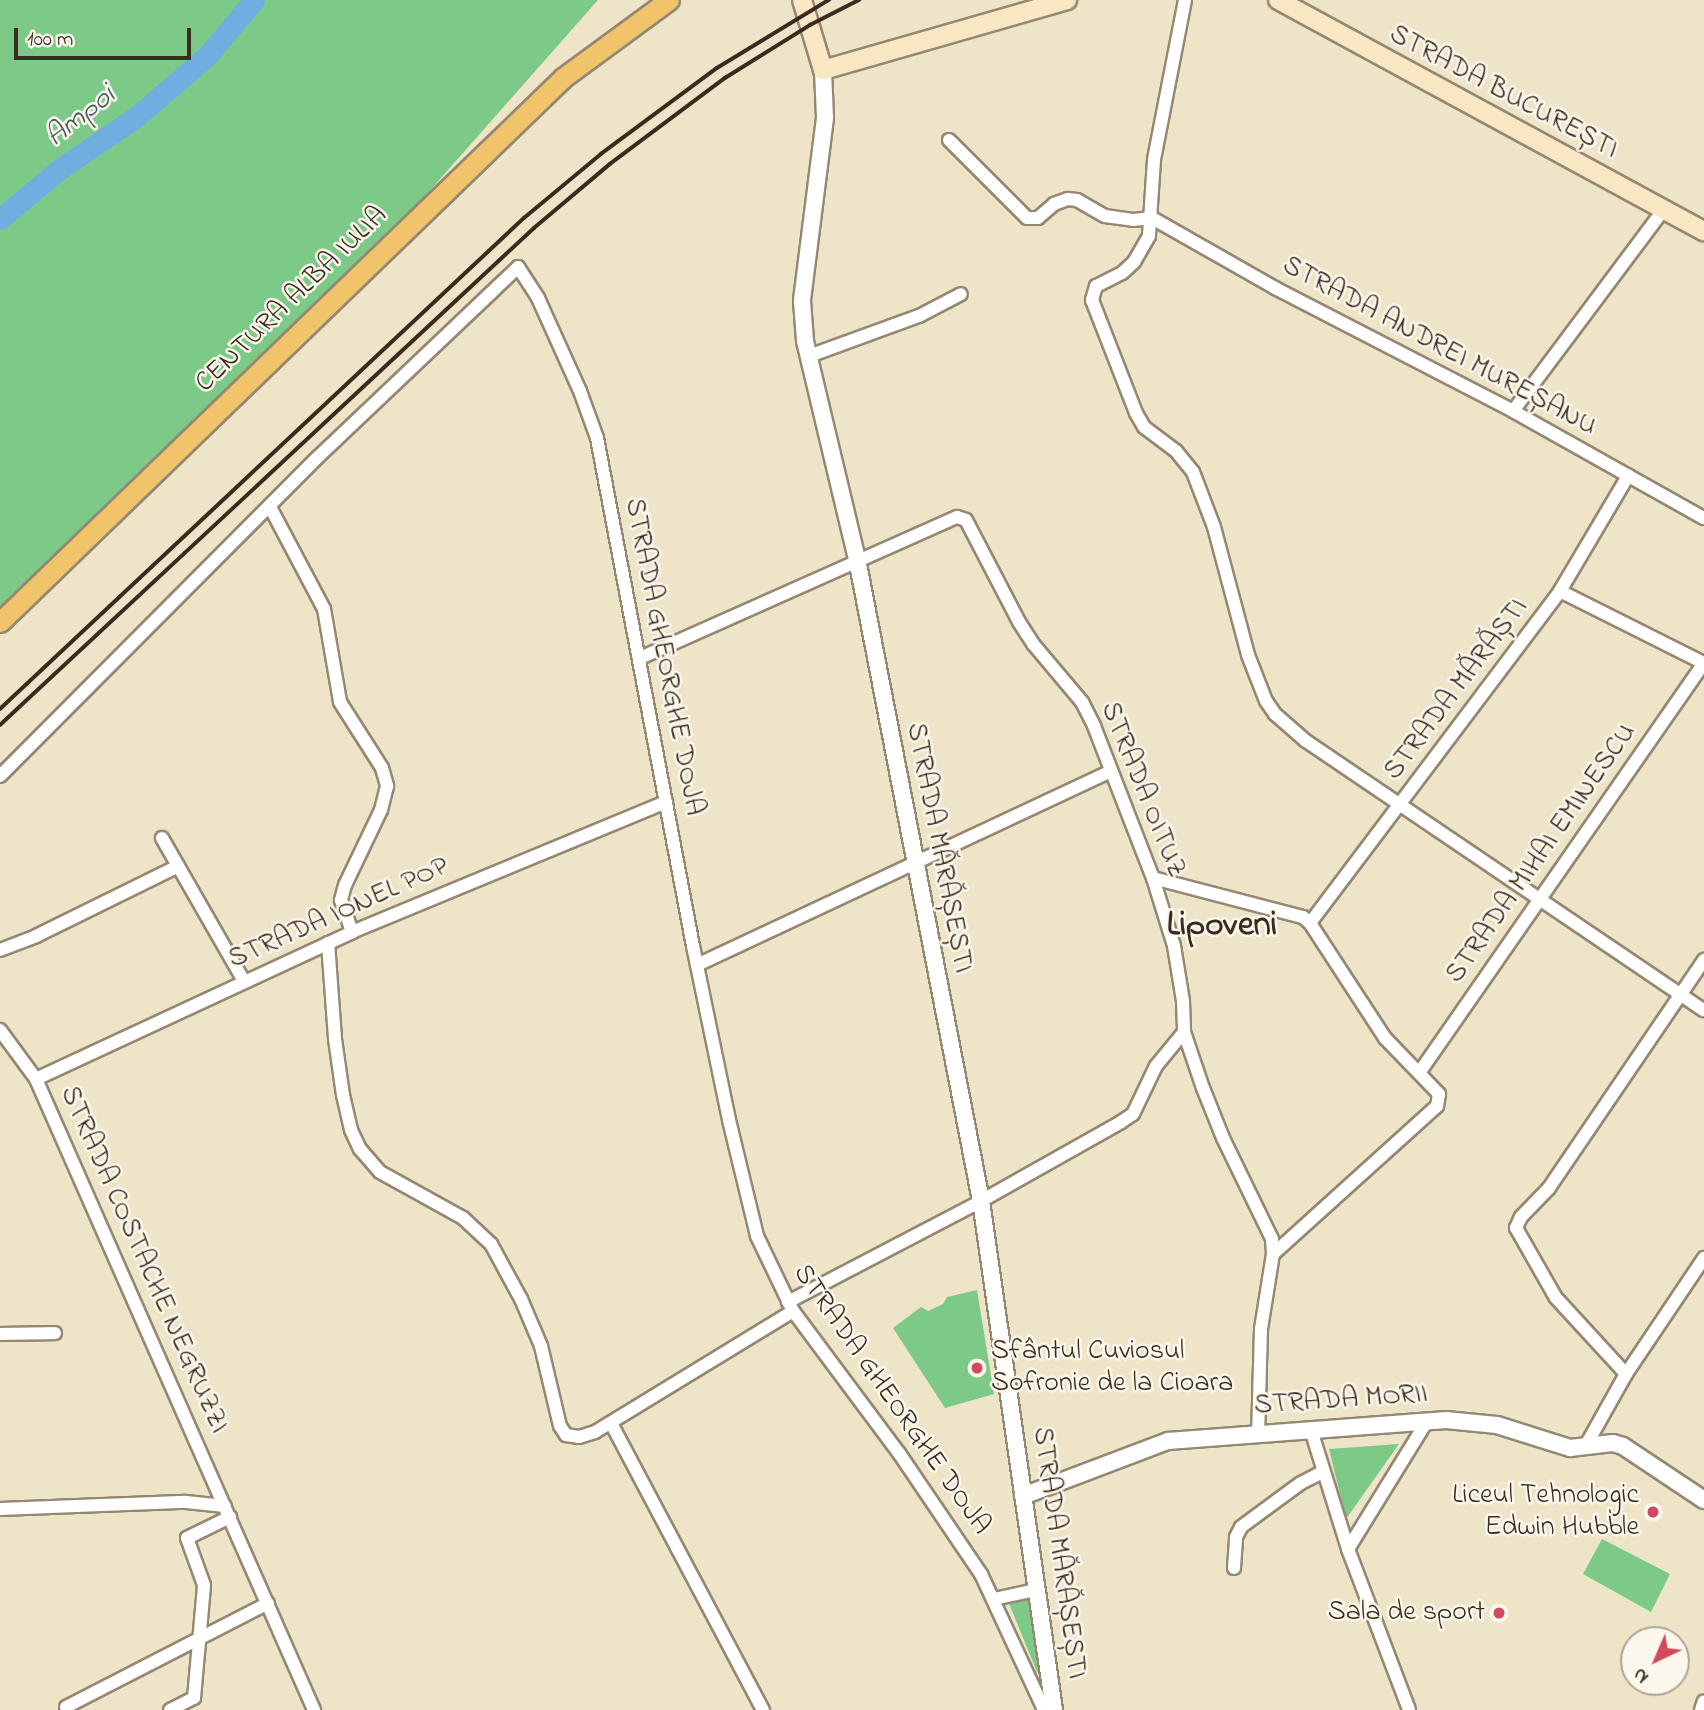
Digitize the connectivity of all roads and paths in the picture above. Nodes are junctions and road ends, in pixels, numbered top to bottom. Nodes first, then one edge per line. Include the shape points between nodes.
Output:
1 (669, 0) edge
2 (681, 0) edge
3 (802, 0) edge
4 (1067, 0) edge
5 (1185, 0) edge
6 (1278, 0) edge
7 (631, 28) junction
8 (823, 70) junction
9 (949, 140) dead end
10 (1664, 209) junction
11 (1152, 218) junction
12 (1704, 231) edge
13 (961, 294) dead end
14 (809, 356) junction
15 (1513, 411) junction
16 (1628, 476) junction
17 (270, 507) junction
18 (1704, 518) edge
19 (858, 564) junction
20 (1560, 591) junction
21 (0, 622) edge
22 (640, 658) junction
23 (1704, 663) edge
24 (1111, 771) junction
25 (0, 776) edge
26 (666, 802) junction
27 (1402, 804) junction
28 (162, 838) dead end
29 (913, 861) junction
30 (178, 866) junction
31 (1153, 878) junction
32 (1542, 900) junction
33 (1310, 923) junction
34 (352, 932) junction
35 (328, 943) junction
36 (0, 950) edge
37 (1704, 960) edge
38 (696, 965) junction
39 (244, 981) junction
40 (1681, 994) junction
41 (1704, 1010) edge
42 (0, 1030) edge
43 (1184, 1032) junction
44 (1419, 1073) junction
45 (36, 1079) junction
46 (981, 1201) junction
47 (1273, 1254) junction
48 (1704, 1258) edge
49 (791, 1307) junction
50 (55, 1333) dead end
51 (0, 1334) edge
52 (1626, 1374) junction
53 (1427, 1421) junction
54 (611, 1423) junction
55 (1311, 1430) junction
56 (1258, 1434) junction
57 (1585, 1447) junction
58 (1323, 1472) junction
59 (1023, 1496) junction
60 (1704, 1500) edge
61 (0, 1509) edge
62 (227, 1512) junction
63 (1348, 1549) junction
64 (1234, 1568) dead end
65 (1036, 1590) junction
66 (994, 1599) junction
67 (268, 1604) junction
68 (200, 1637) junction
69 (1704, 1701) edge
70 (196, 1704) edge
71 (66, 1707) dead end
72 (170, 1710) edge
73 (314, 1710) edge
74 (763, 1710) edge
75 (1044, 1710) edge
76 (1054, 1710) edge
77 (1409, 1710) edge
78 (1701, 1710) edge

1 - 7 main road, CENTURA ALBA IULIA
2 - 7 main road, CENTURA ALBA IULIA
3 - 8 main road, STRADA MĂRĂȘEȘTI
4 - 8 main road
5 - 11 street via 1154,160
6 - 10 main road, STRADA BUCUREȘTI
7 - 21 main road, CENTURA ALBA IULIA via 564,77
8 - 14 street, STRADA MĂRĂȘEȘTI via 825,118 802,301
9 - 11 street, STRADA ANDREI MUREȘANU via 1027,219 1038,218 1068,199 1105,216
10 - 12 main road, STRADA BUCUREȘTI
10 - 15 street
11 - 15 street, STRADA ANDREI MUREȘANU via 1275,288
11 - 27 street via 1149,236 1134,262 1096,286 1092,300 1136,413 1144,427 1193,472 1266,701 1306,741
13 - 14 street via 919,316
14 - 19 street, STRADA MĂRĂȘEȘTI
15 - 16 street, STRADA ANDREI MUREȘANU
16 - 18 street, STRADA ANDREI MUREȘANU
16 - 20 street, STRADA MĂRĂȘTI
17 - 22 street, STRADA GHEORGHE DOJA via 518,267 538,298 590,414
17 - 25 street, STRADA GHEORGHE DOJA
17 - 34 street via 324,609 340,702 382,768 387,786 382,810 341,900
19 - 22 street
19 - 24 street, STRADA OITUZ via 962,516 1027,634 1086,709
19 - 29 street, STRADA MĂRĂȘEȘTI
20 - 23 street
20 - 27 street, STRADA MĂRĂȘTI
22 - 26 street, STRADA GHEORGHE DOJA
23 - 32 street, STRADA MIHAI EMINESCU
24 - 29 street
24 - 31 street, STRADA OITUZ
26 - 34 street, STRADA IONEL POP
26 - 38 street, STRADA GHEORGHE DOJA
27 - 32 street
27 - 33 street, STRADA MĂRĂȘTI
28 - 30 street
29 - 38 street
29 - 46 street, STRADA MĂRĂȘEȘTI
30 - 36 street
30 - 39 street
31 - 33 street via 1289,911
31 - 43 street, STRADA OITUZ via 1174,946
32 - 40 street
32 - 44 street, STRADA MIHAI EMINESCU
33 - 44 street via 1370,1018
34 - 35 street, STRADA IONEL POP
35 - 39 street, STRADA IONEL POP
35 - 54 street via 338,1061 351,1130 360,1149 380,1172 463,1218 491,1244 541,1346 566,1435 579,1437
37 - 40 street
38 - 49 street, STRADA GHEORGHE DOJA via 750,1215
39 - 45 street, STRADA IONEL POP
40 - 41 street
40 - 52 street via 1549,1188 1521,1217 1517,1233 1556,1298
42 - 45 street, STRADA COSTACHE NEGRUZZI
43 - 46 street via 1156,1066 1133,1114
43 - 47 street, STRADA OITUZ via 1223,1138 1265,1221
44 - 47 street via 1440,1098 1437,1106
45 - 62 street, STRADA COSTACHE NEGRUZZI
46 - 49 street
46 - 59 street, STRADA MĂRĂȘEȘTI
47 - 56 street via 1261,1329
48 - 52 street
49 - 54 street
49 - 66 street, STRADA GHEORGHE DOJA via 899,1453
50 - 51 street
52 - 57 street
53 - 55 street, STRADA MORII
53 - 57 street, STRADA MORII via 1497,1425 1570,1448
53 - 63 street
54 - 74 street
55 - 56 street, STRADA MORII
55 - 58 street
56 - 59 street, STRADA MORII via 1168,1441
57 - 60 street, STRADA MORII via 1623,1446
58 - 63 street
58 - 64 street via 1241,1527
59 - 65 street, STRADA MĂRĂȘEȘTI
61 - 62 street via 186,1502
62 - 67 street, STRADA COSTACHE NEGRUZZI
62 - 68 street via 187,1538 204,1585
63 - 77 street
65 - 66 street
65 - 76 street, STRADA MĂRĂȘEȘTI
66 - 75 street, STRADA GHEORGHE DOJA
67 - 68 street
67 - 73 street, STRADA COSTACHE NEGRUZZI
68 - 70 street
68 - 71 street
69 - 78 street
70 - 72 street

